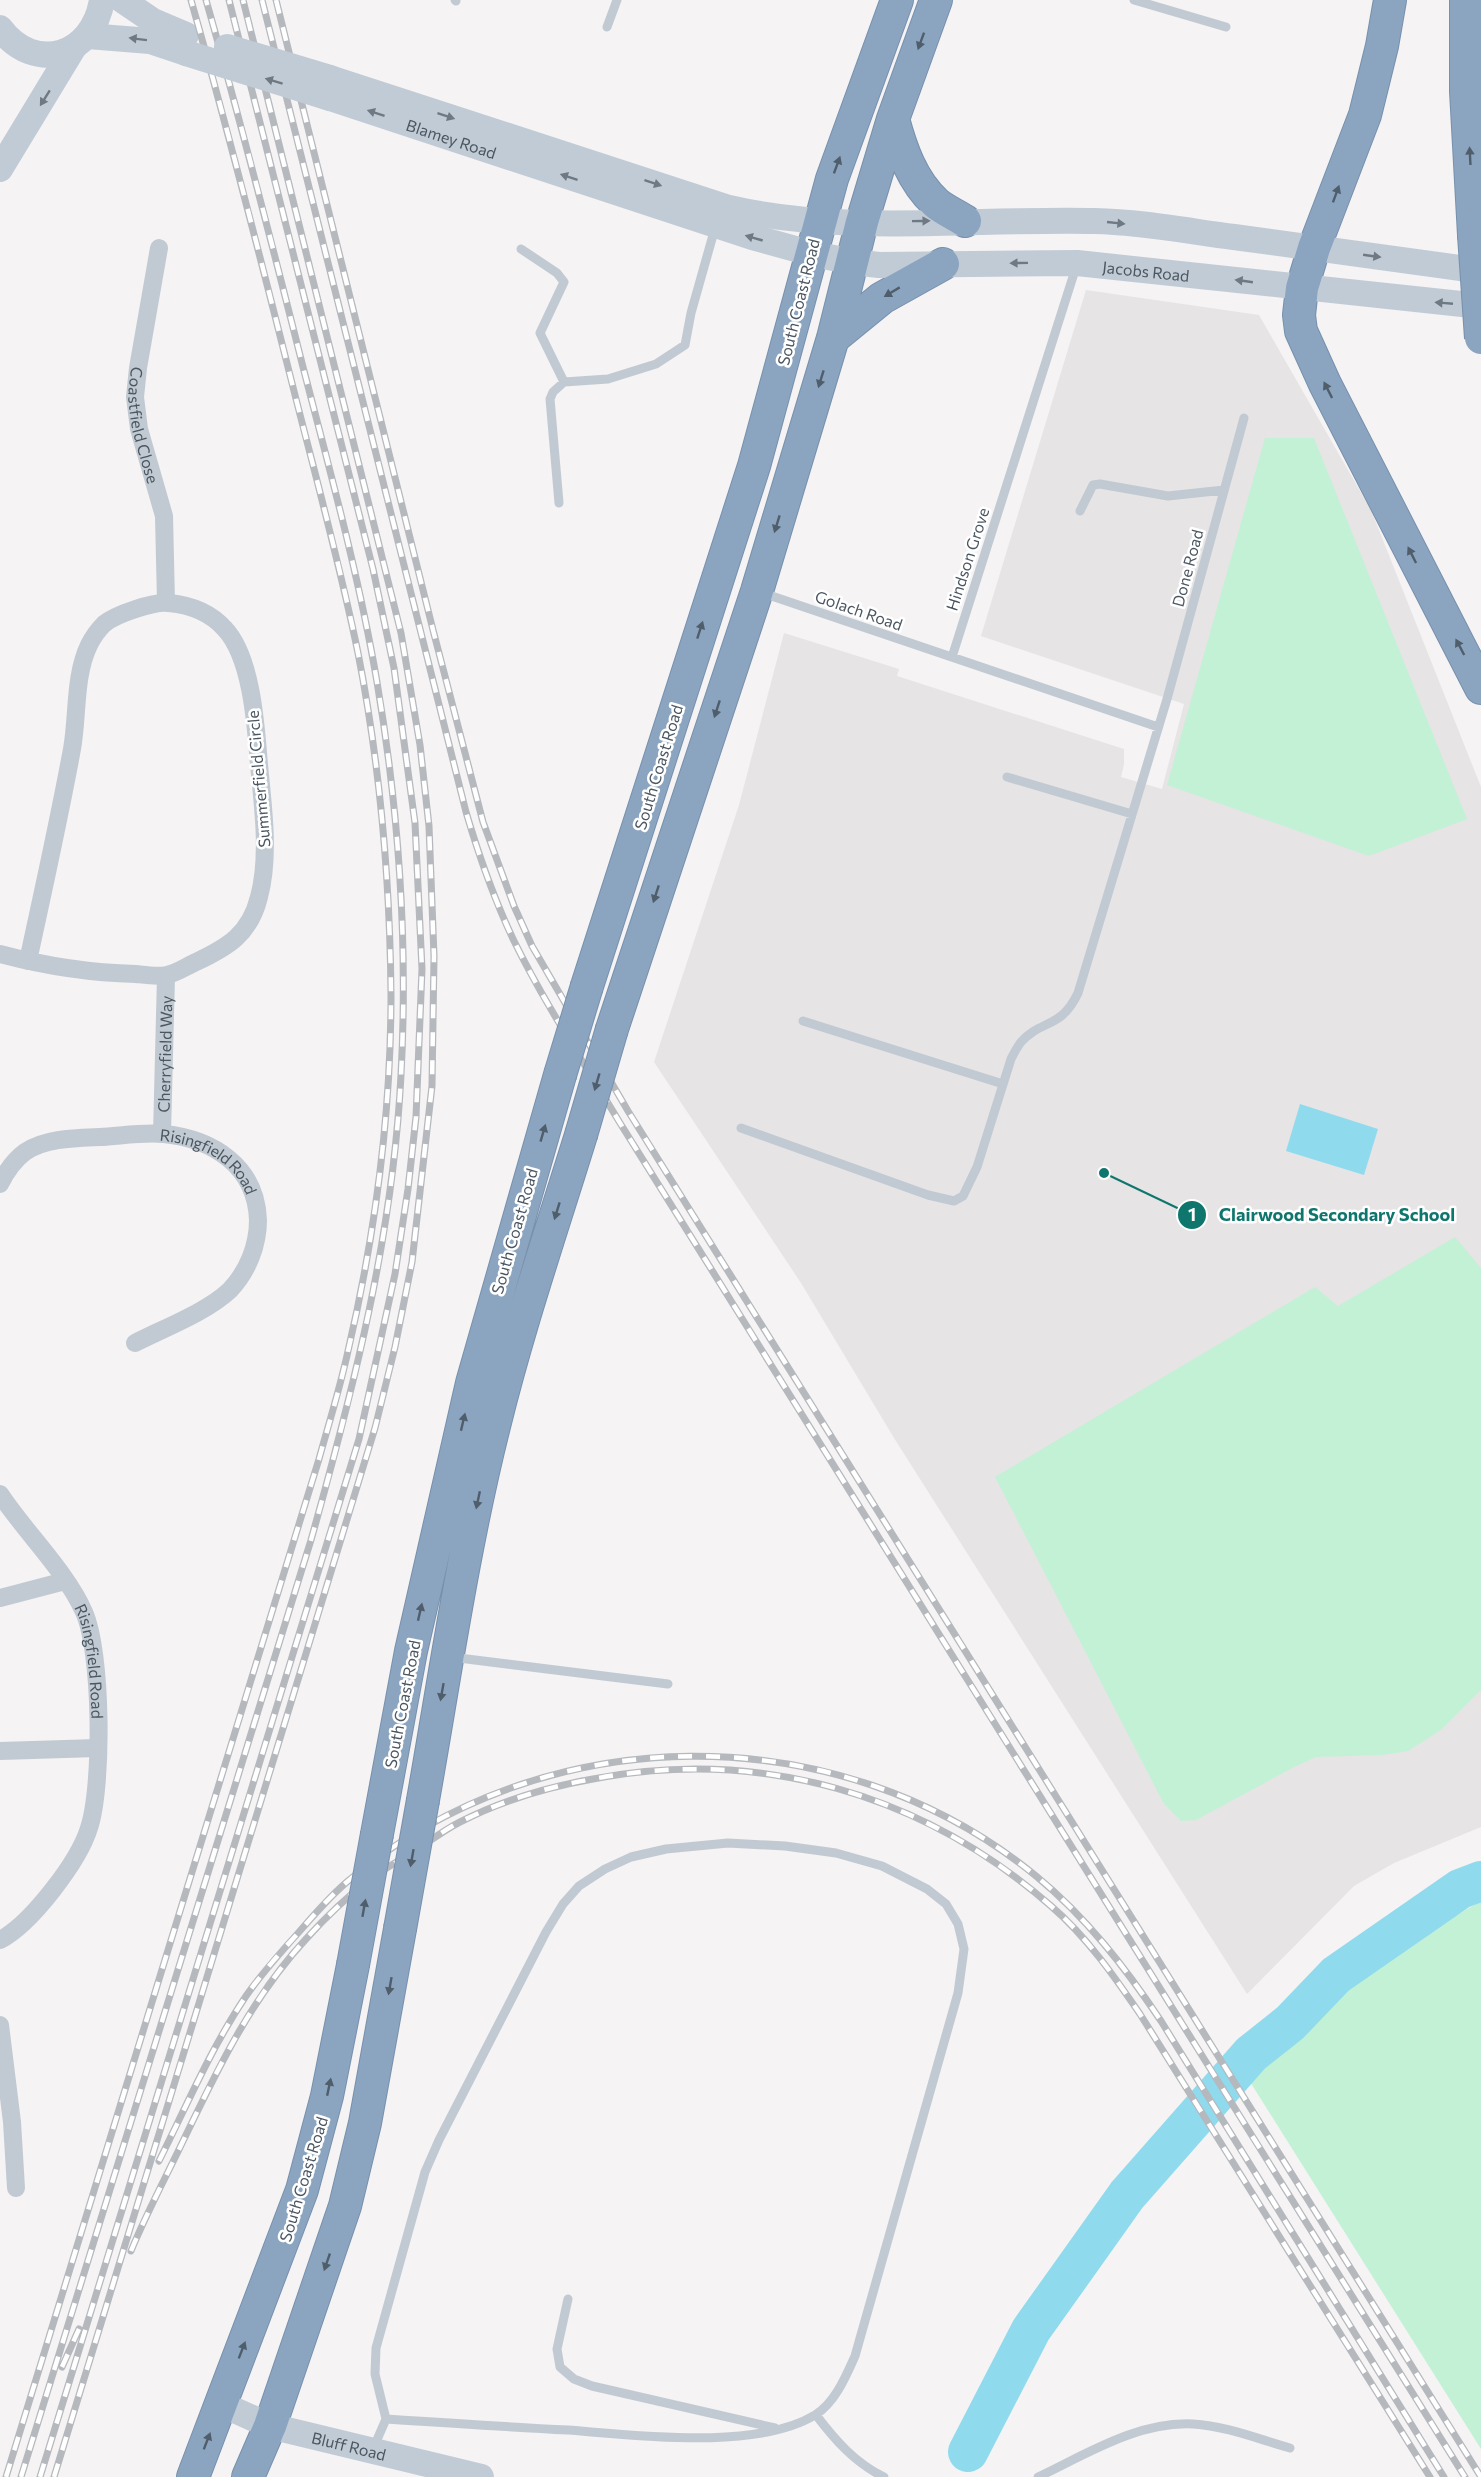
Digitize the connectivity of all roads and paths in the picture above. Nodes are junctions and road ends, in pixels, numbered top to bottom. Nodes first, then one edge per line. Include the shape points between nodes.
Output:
1 (102, 0) edge
2 (122, 0) edge
3 (617, 0) edge
4 (897, 0) edge
5 (936, 0) edge
6 (1134, 0) edge
7 (1390, 0) edge
8 (1466, 0) edge
9 (0, 27) edge
10 (607, 27) dead end
11 (1226, 27) dead end
12 (81, 42) junction
13 (186, 44) junction
14 (330, 88) junction
15 (893, 119) junction
16 (0, 169) edge
17 (819, 221) junction
18 (965, 221) junction
19 (862, 222) junction
20 (716, 226) junction
21 (159, 248) dead end
22 (1314, 248) junction
23 (521, 249) dead end
24 (810, 253) junction
25 (852, 262) junction
26 (1077, 263) junction
27 (943, 264) junction
28 (1481, 271) edge
29 (1302, 288) junction
30 (1481, 306) edge
31 (833, 338) junction
32 (1481, 338) edge
33 (564, 382) junction
34 (1244, 418) dead end
35 (1224, 490) junction
36 (559, 503) dead end
37 (1080, 511) dead end
38 (757, 591) junction
39 (166, 602) junction
40 (952, 657) junction
41 (1481, 688) edge
42 (1158, 727) junction
43 (1007, 777) dead end
44 (1132, 814) junction
45 (0, 954) edge
46 (28, 962) junction
47 (166, 976) junction
48 (802, 1021) dead end
49 (1003, 1084) junction
50 (741, 1128) dead end
51 (162, 1134) junction
52 (0, 1184) edge
53 (135, 1343) dead end
54 (0, 1494) edge
55 (65, 1581) junction
56 (0, 1598) edge
57 (448, 1656) junction
58 (668, 1684) dead end
59 (97, 1748) junction
60 (0, 1750) edge
61 (0, 1940) edge
62 (0, 2025) edge
63 (16, 2188) dead end
64 (568, 2299) dead end
65 (221, 2404) junction
66 (816, 2415) junction
67 (386, 2419) junction
68 (270, 2426) junction
69 (777, 2429) junction
70 (1290, 2448) dead end
71 (372, 2451) junction
72 (193, 2477) edge
73 (248, 2477) edge
74 (481, 2477) edge
75 (884, 2477) edge
76 (1038, 2477) edge

1 - 12 street via 98,20
2 - 13 street, Blamey Road
3 - 10 lane
17 -> 4 highway, South Coast Road
5 -> 15 highway, South Coast Road
6 - 11 lane
22 -> 7 highway via 1365,115
32 -> 8 highway, bridge via 1466,91
9 - 12 street, Blamey Road via 16,44 45,54
13 -> 12 street, Blamey Road
12 -> 16 street
13 - 14 street, Blamey Road, bridge
14 -> 17 street, Blamey Road via 729,208
20 -> 14 street, Blamey Road
15 - 18 highway via 918,183 937,204
15 - 19 highway, South Coast Road
17 - 19 street
17 - 24 highway, South Coast Road
19 -> 18 street
18 -> 22 street via 1098,221
19 - 25 highway, South Coast Road
24 -> 20 street, Blamey Road
20 - 33 lane via 685,345 656,364 609,379
21 - 39 street, Coastfield Close via 135,397 139,429 164,516
22 -> 28 street
22 - 29 highway
23 - 33 lane via 564,282 540,333
24 - 25 street, Jacobs Road
65 -> 24 highway, South Coast Road, bridge via 302,2190 327,2096 411,1651 472,1383 587,986 754,466
25 - 27 street, Jacobs Road
25 - 31 highway, South Coast Road
26 -> 27 street, Jacobs Road
29 -> 26 street, Jacobs Road
26 - 40 lane, Hindson Grove
27 -> 31 highway via 882,298
30 -> 29 street, Jacobs Road
41 -> 29 highway via 1309,349 1299,315
31 -> 38 highway, South Coast Road
33 - 36 lane via 550,399
34 - 35 lane, Done Road
35 - 37 lane via 1168,496 1093,485
35 - 42 lane, Done Road
38 - 40 lane, Golach Road
38 -> 57 highway, South Coast Road, bridge via 612,1029 516,1342 476,1509
39 - 46 street, Summerfield Circle via 125,613 104,624 89,644
39 - 47 street, Summerfield Circle via 214,618 238,646 257,738 264,856 259,899 251,920 239,935 227,947
40 - 42 lane
42 - 44 lane, Done Road
43 - 44 lane
44 - 49 lane, Done Road via 1075,1000 1057,1021 1020,1043
45 - 46 street, Summerfield Circle
46 - 47 street, Summerfield Circle via 100,973
47 - 51 street, Cherryfield Way
48 - 49 lane
49 - 50 lane, Done Road via 969,1187 954,1201
51 - 52 street, Risingfield Road via 47,1143 26,1151 6,1171
51 - 53 street, Risingfield Road via 202,1142 240,1168 257,1209 258,1230 253,1253 230,1290
54 - 55 street, Risingfield Road
55 - 56 street
55 - 59 street, Risingfield Road via 84,1611 92,1635
57 - 58 lane
57 -> 68 highway, South Coast Road, bridge via 364,2123 345,2206
59 - 60 street
59 - 61 street, Risingfield Road via 95,1804 81,1846 31,1916
62 - 63 street
64 - 69 lane via 557,2349 560,2367 574,2379
65 - 68 street, Bluff Road
72 -> 65 highway, South Coast Road
66 - 67 lane via 834,2396 855,2356 958,1993 964,1949 958,1924 946,1904 927,1889 882,1866 785,1846 728,1843 666,1849 631,1857 605,1869 579,1886 546,1932 425,2172 376,2348 375,2374
66 - 69 lane
66 - 75 lane via 850,2454
67 - 69 lane via 699,2439
67 - 71 lane
68 - 71 street, Bluff Road
68 - 73 highway, South Coast Road
70 - 76 lane via 1222,2428 1191,2424 1162,2427 1130,2434
71 - 74 street, Bluff Road

